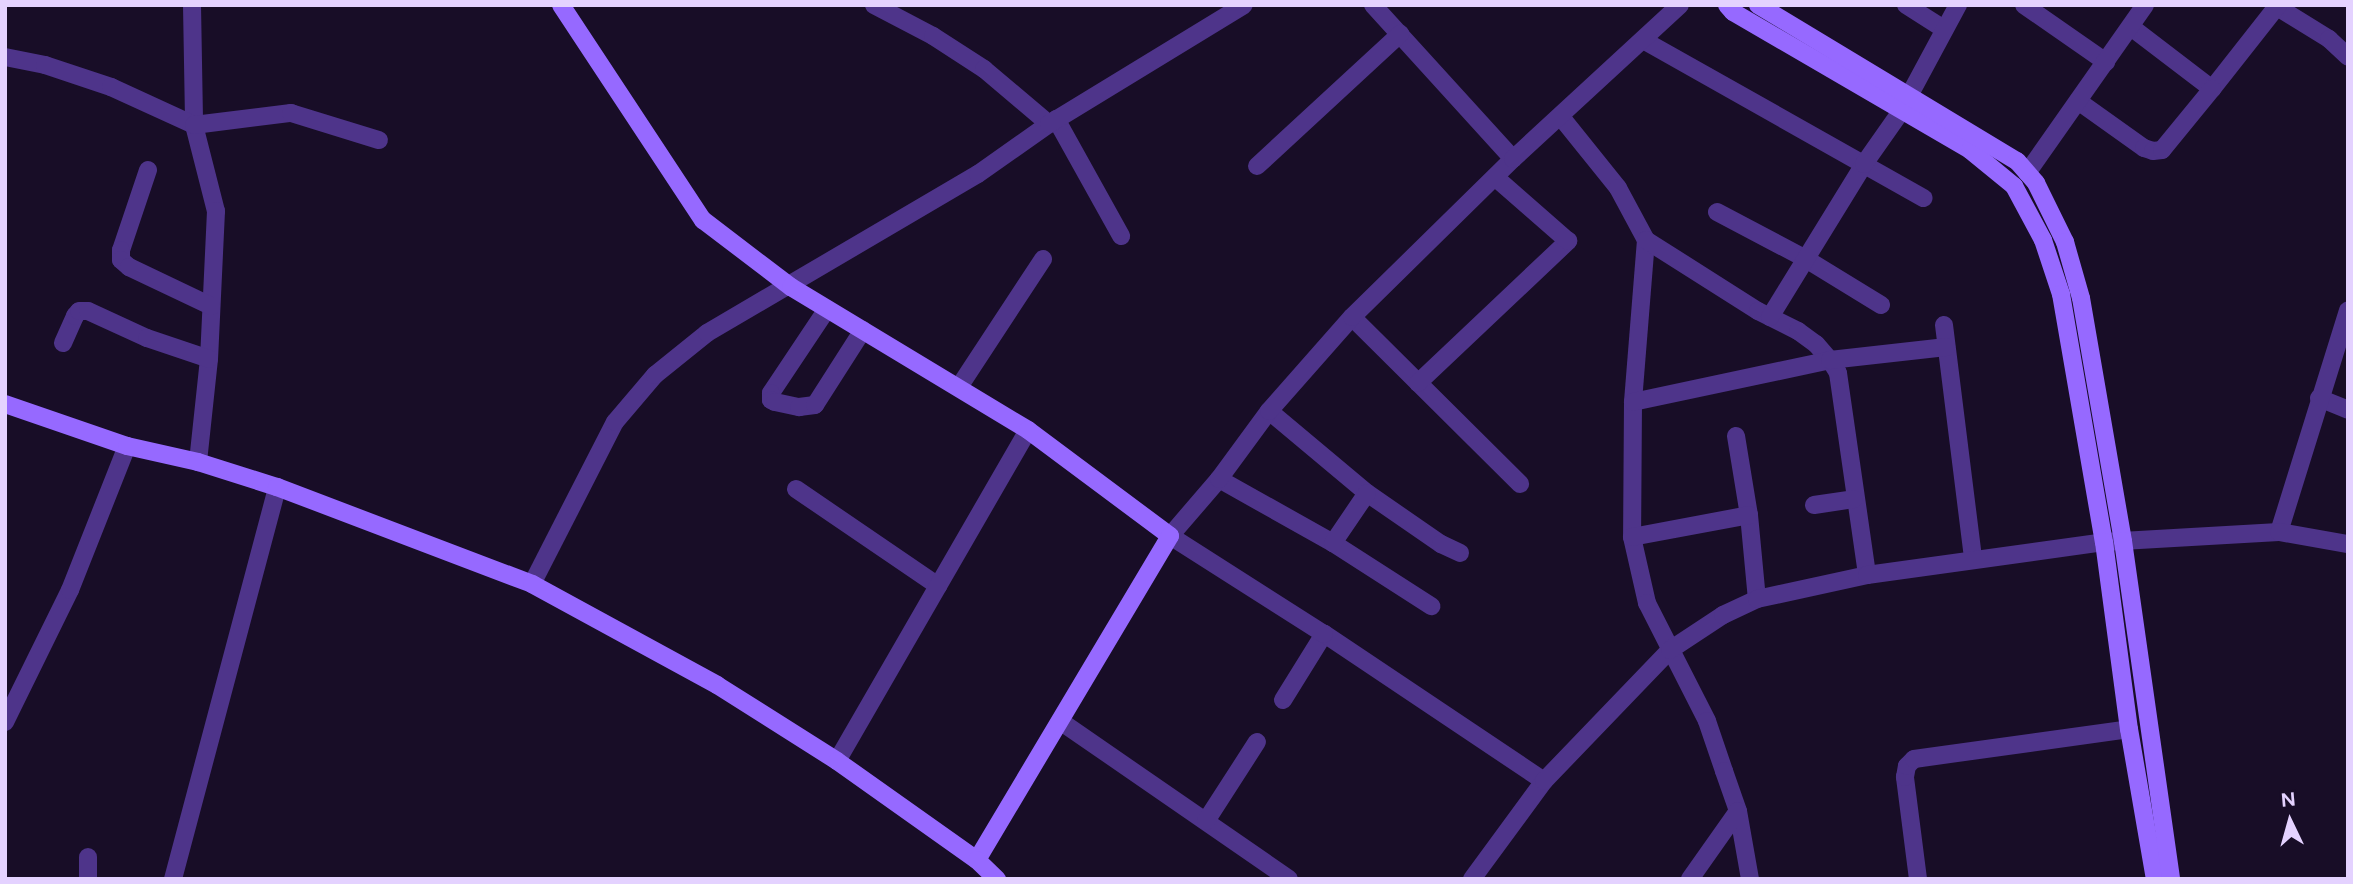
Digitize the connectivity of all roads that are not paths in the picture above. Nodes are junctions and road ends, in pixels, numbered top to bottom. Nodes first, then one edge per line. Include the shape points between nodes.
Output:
1 (192, 5) edge
2 (561, 5) edge
3 (874, 5) edge
4 (1244, 5) edge
5 (1373, 5) edge
6 (1680, 5) edge
7 (1727, 5) edge
8 (1758, 5) edge
9 (1906, 5) edge
10 (1958, 5) edge
11 (2024, 5) edge
12 (2145, 5) edge
13 (2276, 6) edge
14 (2130, 27) junction
15 (1944, 29) junction
16 (1399, 34) junction
17 (1643, 40) junction
18 (5, 57) edge
19 (2348, 57) edge
20 (2106, 62) junction
21 (2212, 89) junction
22 (2078, 101) junction
23 (1905, 103) junction
24 (1560, 117) junction
25 (1052, 121) junction
26 (194, 125) junction
27 (379, 140) dead end
28 (1513, 159) junction
29 (1864, 164) junction
30 (1256, 166) dead end
31 (148, 170) dead end
32 (2027, 173) junction
33 (1495, 177) junction
34 (1923, 198) dead end
35 (1717, 212) dead end
36 (1121, 236) dead end
37 (1646, 240) junction
38 (2066, 246) junction
39 (2046, 251) junction
40 (1043, 259) dead end
41 (1806, 259) junction
42 (791, 286) junction
43 (1881, 305) dead end
44 (211, 306) junction
45 (827, 309) junction
46 (2348, 310) edge
47 (1352, 317) junction
48 (1770, 317) junction
49 (1944, 325) dead end
50 (863, 330) junction
51 (63, 343) dead end
52 (1946, 347) junction
53 (209, 359) junction
54 (1830, 360) junction
55 (1419, 383) junction
56 (959, 387) junction
57 (2319, 398) junction
58 (1633, 402) junction
59 (5, 405) edge
60 (2348, 410) edge
61 (1269, 411) junction
62 (1028, 430) junction
63 (1736, 436) dead end
64 (127, 446) junction
65 (198, 462) junction
66 (1219, 479) junction
67 (1520, 484) dead end
68 (277, 487) junction
69 (796, 489) dead end
70 (1367, 493) junction
71 (1854, 499) junction
72 (1814, 505) dead end
73 (1749, 515) junction
74 (2279, 531) junction
75 (1170, 536) junction
76 (1632, 537) junction
77 (2123, 541) junction
78 (2104, 542) junction
79 (1333, 543) junction
80 (2348, 544) edge
81 (1460, 553) dead end
82 (1973, 558) junction
83 (1867, 575) junction
84 (532, 584) junction
85 (938, 586) junction
86 (1757, 599) junction
87 (1431, 606) dead end
88 (1324, 634) junction
89 (1670, 650) junction
90 (1283, 700) dead end
91 (1060, 720) junction
92 (5, 722) edge
93 (2129, 729) junction
94 (1257, 742) dead end
95 (837, 761) junction
96 (1544, 781) junction
97 (1738, 811) junction
98 (1206, 821) junction
99 (88, 857) dead end
100 (976, 860) junction
101 (88, 879) edge
102 (173, 879) edge
103 (996, 879) edge
104 (1289, 879) edge
105 (1472, 879) edge
106 (1690, 879) edge
107 (1750, 879) edge
108 (1918, 879) edge
109 (2155, 879) edge
110 (2171, 879) edge

1 - 26 street
2 - 42 street via 703,220
3 - 25 street via 984,69
4 - 25 street
5 - 16 street
6 - 17 street
7 - 23 street
8 - 23 street
9 - 15 street
10 - 15 street
11 - 20 street
12 - 14 street
13 - 19 street via 2329,39
13 - 21 street
14 - 20 street
14 - 21 street
15 - 23 street
16 - 28 street
16 - 30 street
17 - 24 street
17 - 29 street
18 - 26 street via 45,65 111,88
20 - 22 street
21 - 22 street via 2162,150 2153,151
22 - 32 street
23 - 29 street
23 - 32 street via 2017,161
23 - 39 street via 2014,186
24 - 28 street
24 - 37 street via 1618,188
25 - 36 street
25 - 42 street via 978,174
26 - 27 street via 290,113
26 - 44 street via 216,211
28 - 33 street
29 - 34 street
29 - 41 street
31 - 44 street via 121,260
32 - 38 street
33 - 47 street
33 - 55 street via 1568,241
35 - 41 street
37 - 48 street
37 - 58 street
38 - 39 street
38 - 77 street via 2081,298
39 - 78 street via 2060,293
40 - 56 street
41 - 43 street
41 - 48 street
42 - 45 street
42 - 84 street via 707,333 656,374 615,422
44 - 53 street
45 - 50 street
45 - 50 street via 771,393 771,400 799,407 815,405
46 - 57 street
47 - 55 street
47 - 61 street
48 - 54 street via 1816,344
49 - 52 street
50 - 56 street
51 - 53 street via 75,316 88,311
52 - 54 street
52 - 82 street
53 - 65 street
54 - 58 street
54 - 71 street via 1838,373
55 - 67 street
56 - 62 street
57 - 60 street
57 - 74 street
58 - 76 street
59 - 64 street
61 - 66 street
61 - 70 street
62 - 75 street
62 - 85 street
63 - 73 street
64 - 65 street
64 - 92 street via 70,590
65 - 68 street
66 - 75 street
66 - 79 street
68 - 84 street
68 - 102 street
69 - 85 street
70 - 79 street
70 - 81 street
71 - 72 street
71 - 83 street
73 - 76 street
73 - 86 street
74 - 77 street
74 - 80 street
75 - 88 street
75 - 91 street
76 - 89 street via 1647,603
77 - 78 street
77 - 110 street
78 - 82 street
78 - 93 street
79 - 87 street
82 - 83 street
83 - 86 street
84 - 95 street via 717,685
85 - 95 street
86 - 89 street
88 - 90 street
88 - 96 street
89 - 96 street
89 - 97 street via 1707,721
91 - 98 street
91 - 100 street
93 - 108 street via 1914,759 1905,777
93 - 109 street
94 - 98 street
95 - 100 street
96 - 105 street
97 - 106 street
97 - 107 street
98 - 104 street
99 - 101 street
100 - 103 street

